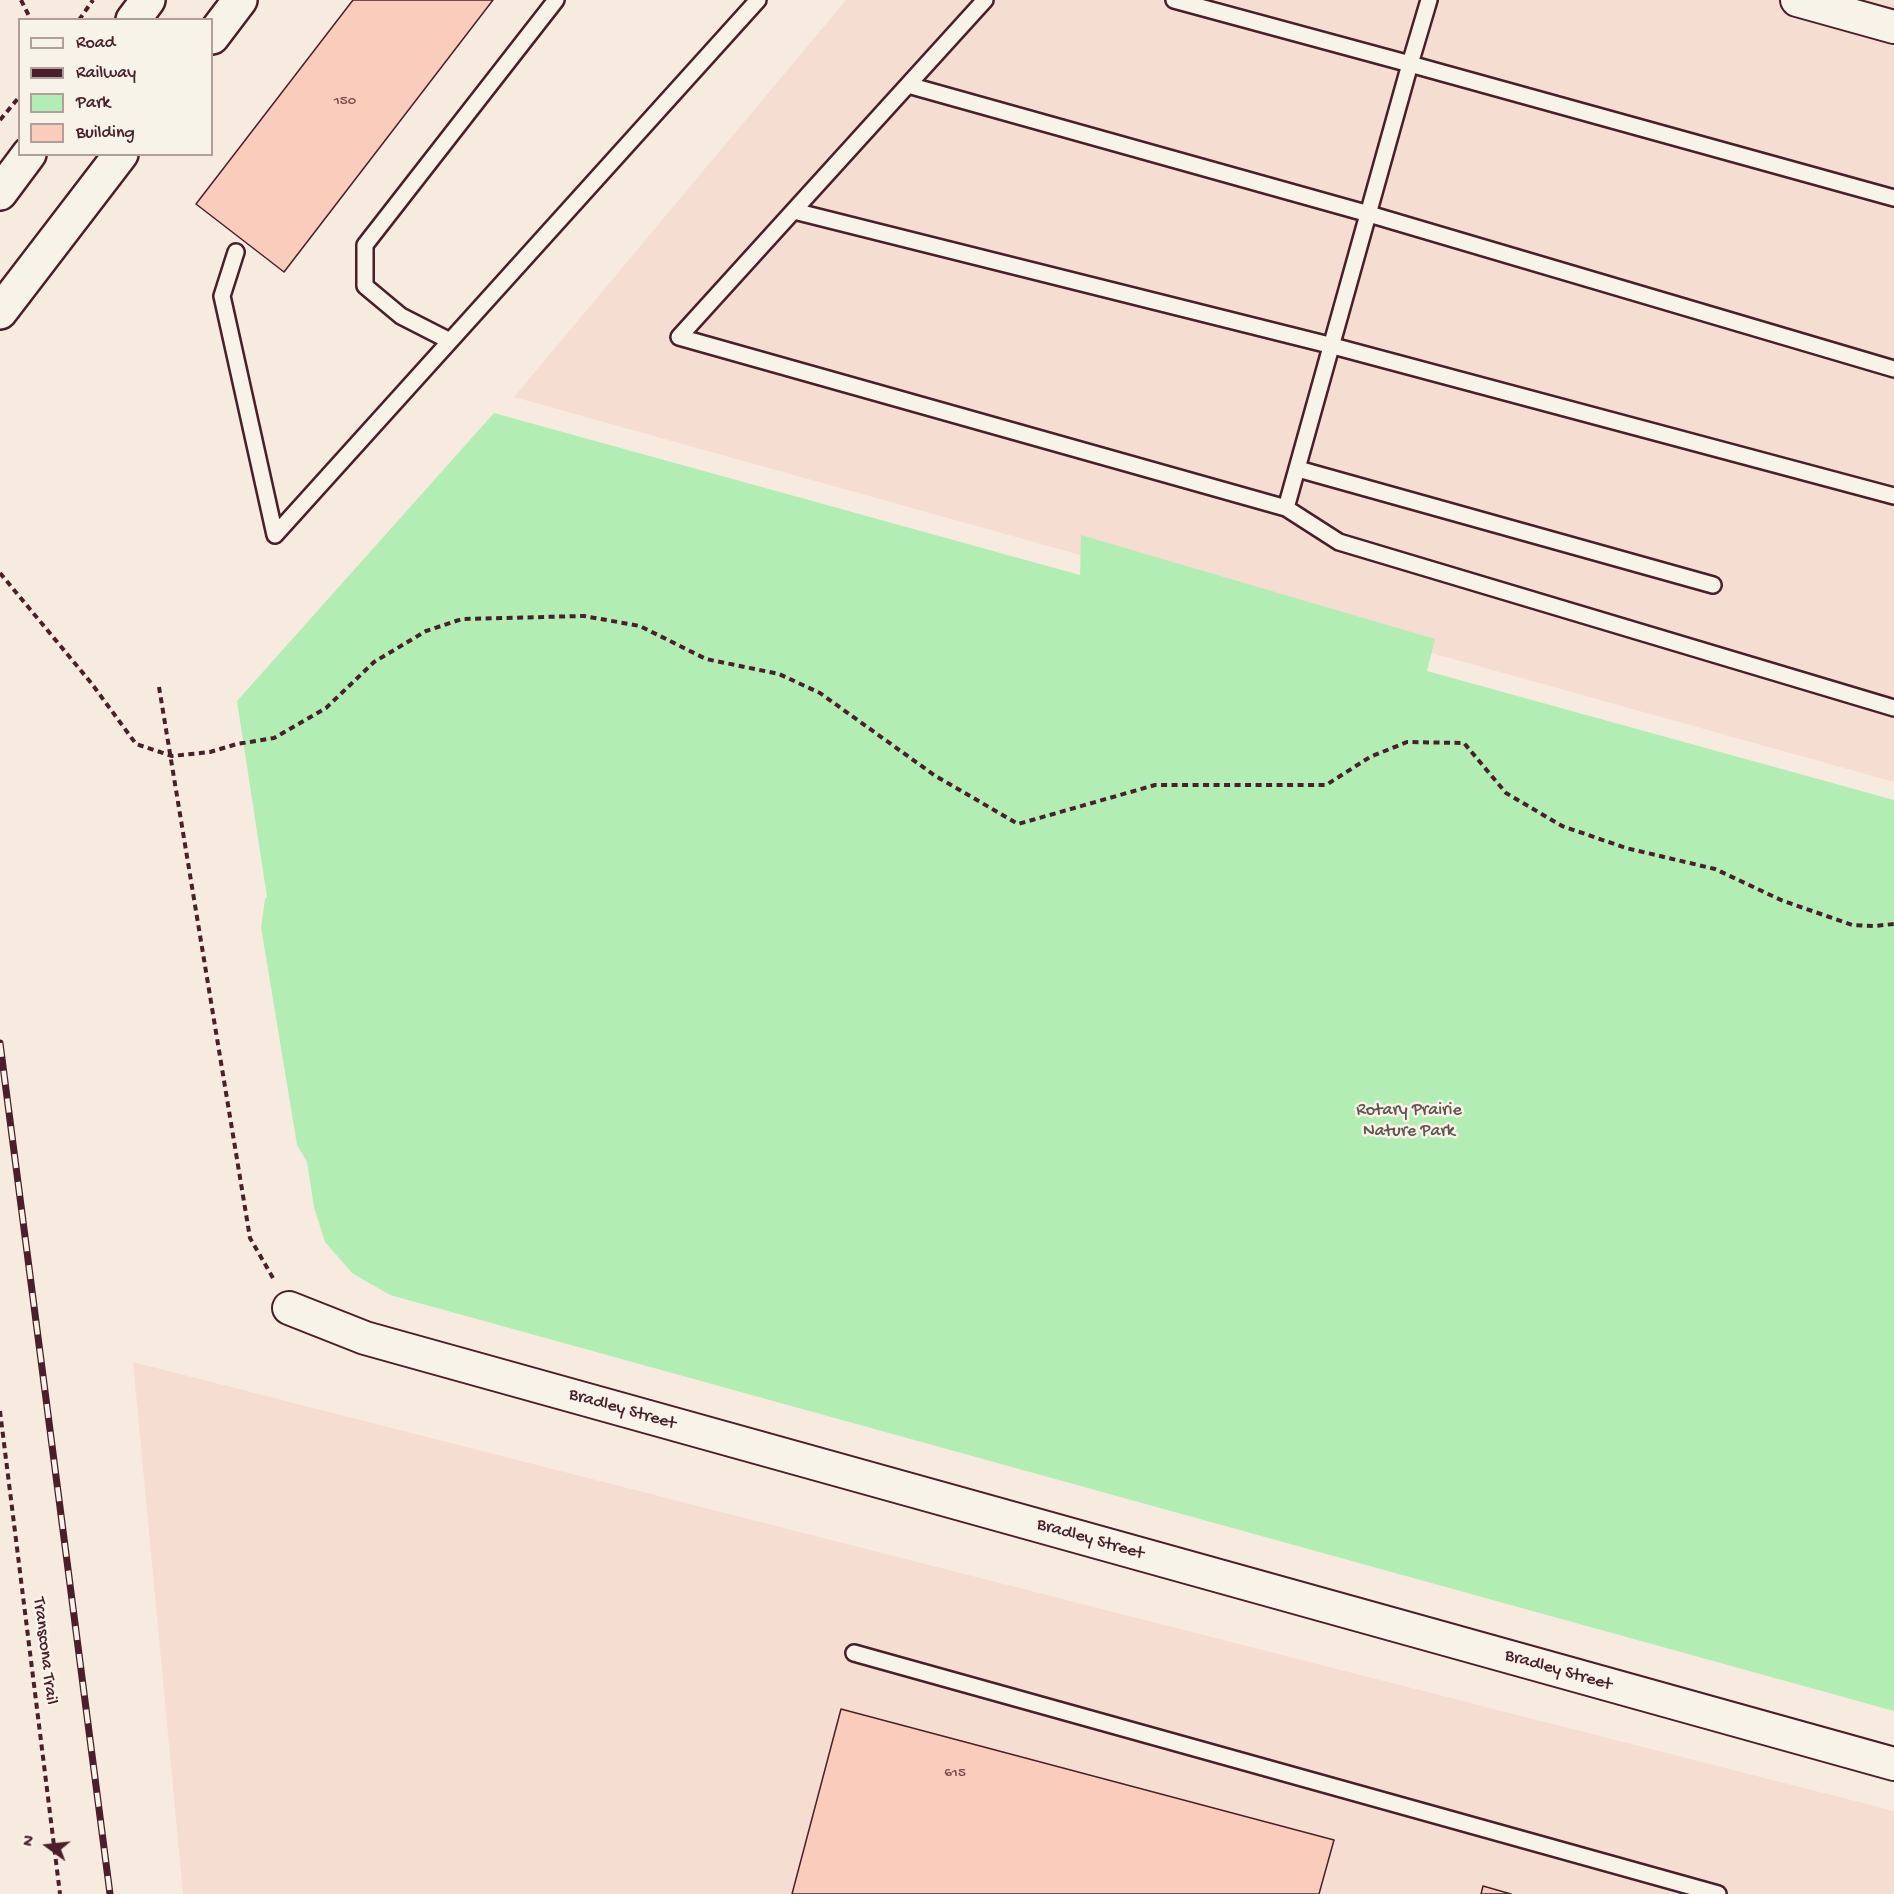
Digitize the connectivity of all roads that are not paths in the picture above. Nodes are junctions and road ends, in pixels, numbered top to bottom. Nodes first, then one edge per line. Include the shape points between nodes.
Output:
1 (148, 0) edge
2 (240, 0) edge
3 (556, 0) edge
4 (985, 0) edge
5 (1174, 0) edge
6 (1429, 0) edge
7 (1797, 0) edge
8 (755, 1) edge
9 (134, 18) edge
10 (1894, 27) edge
11 (213, 36) edge
12 (1410, 64) junction
13 (908, 85) junction
14 (28, 156) edge
15 (119, 156) edge
16 (0, 193) edge
17 (1894, 198) edge
18 (794, 211) junction
19 (1369, 214) junction
20 (236, 252) dead end
21 (0, 312) edge
22 (450, 341) junction
23 (1333, 346) junction
24 (1894, 369) edge
25 (1298, 469) junction
26 (1894, 496) edge
27 (1286, 508) junction
28 (1713, 585) dead end
29 (1894, 708) edge
30 (289, 1308) road end
31 (854, 1653) dead end
32 (1894, 1764) edge
33 (1718, 1894) edge

1 - 9 street
2 - 11 street
3 - 22 lane via 365,245 364,286 401,316
4 - 13 lane
5 - 12 lane
6 - 12 lane
7 - 10 street
8 - 22 lane
12 - 17 lane
12 - 19 lane
13 - 18 lane
13 - 19 lane
14 - 16 street
15 - 21 street
18 - 23 lane
18 - 27 lane via 680,337
19 - 23 lane
19 - 24 lane
20 - 22 lane via 222,296 275,535
23 - 25 lane
23 - 26 lane
25 - 27 lane
25 - 28 lane
27 - 29 lane via 1339,542
30 - 32 street, Bradley Street via 365,1338
31 - 33 lane

